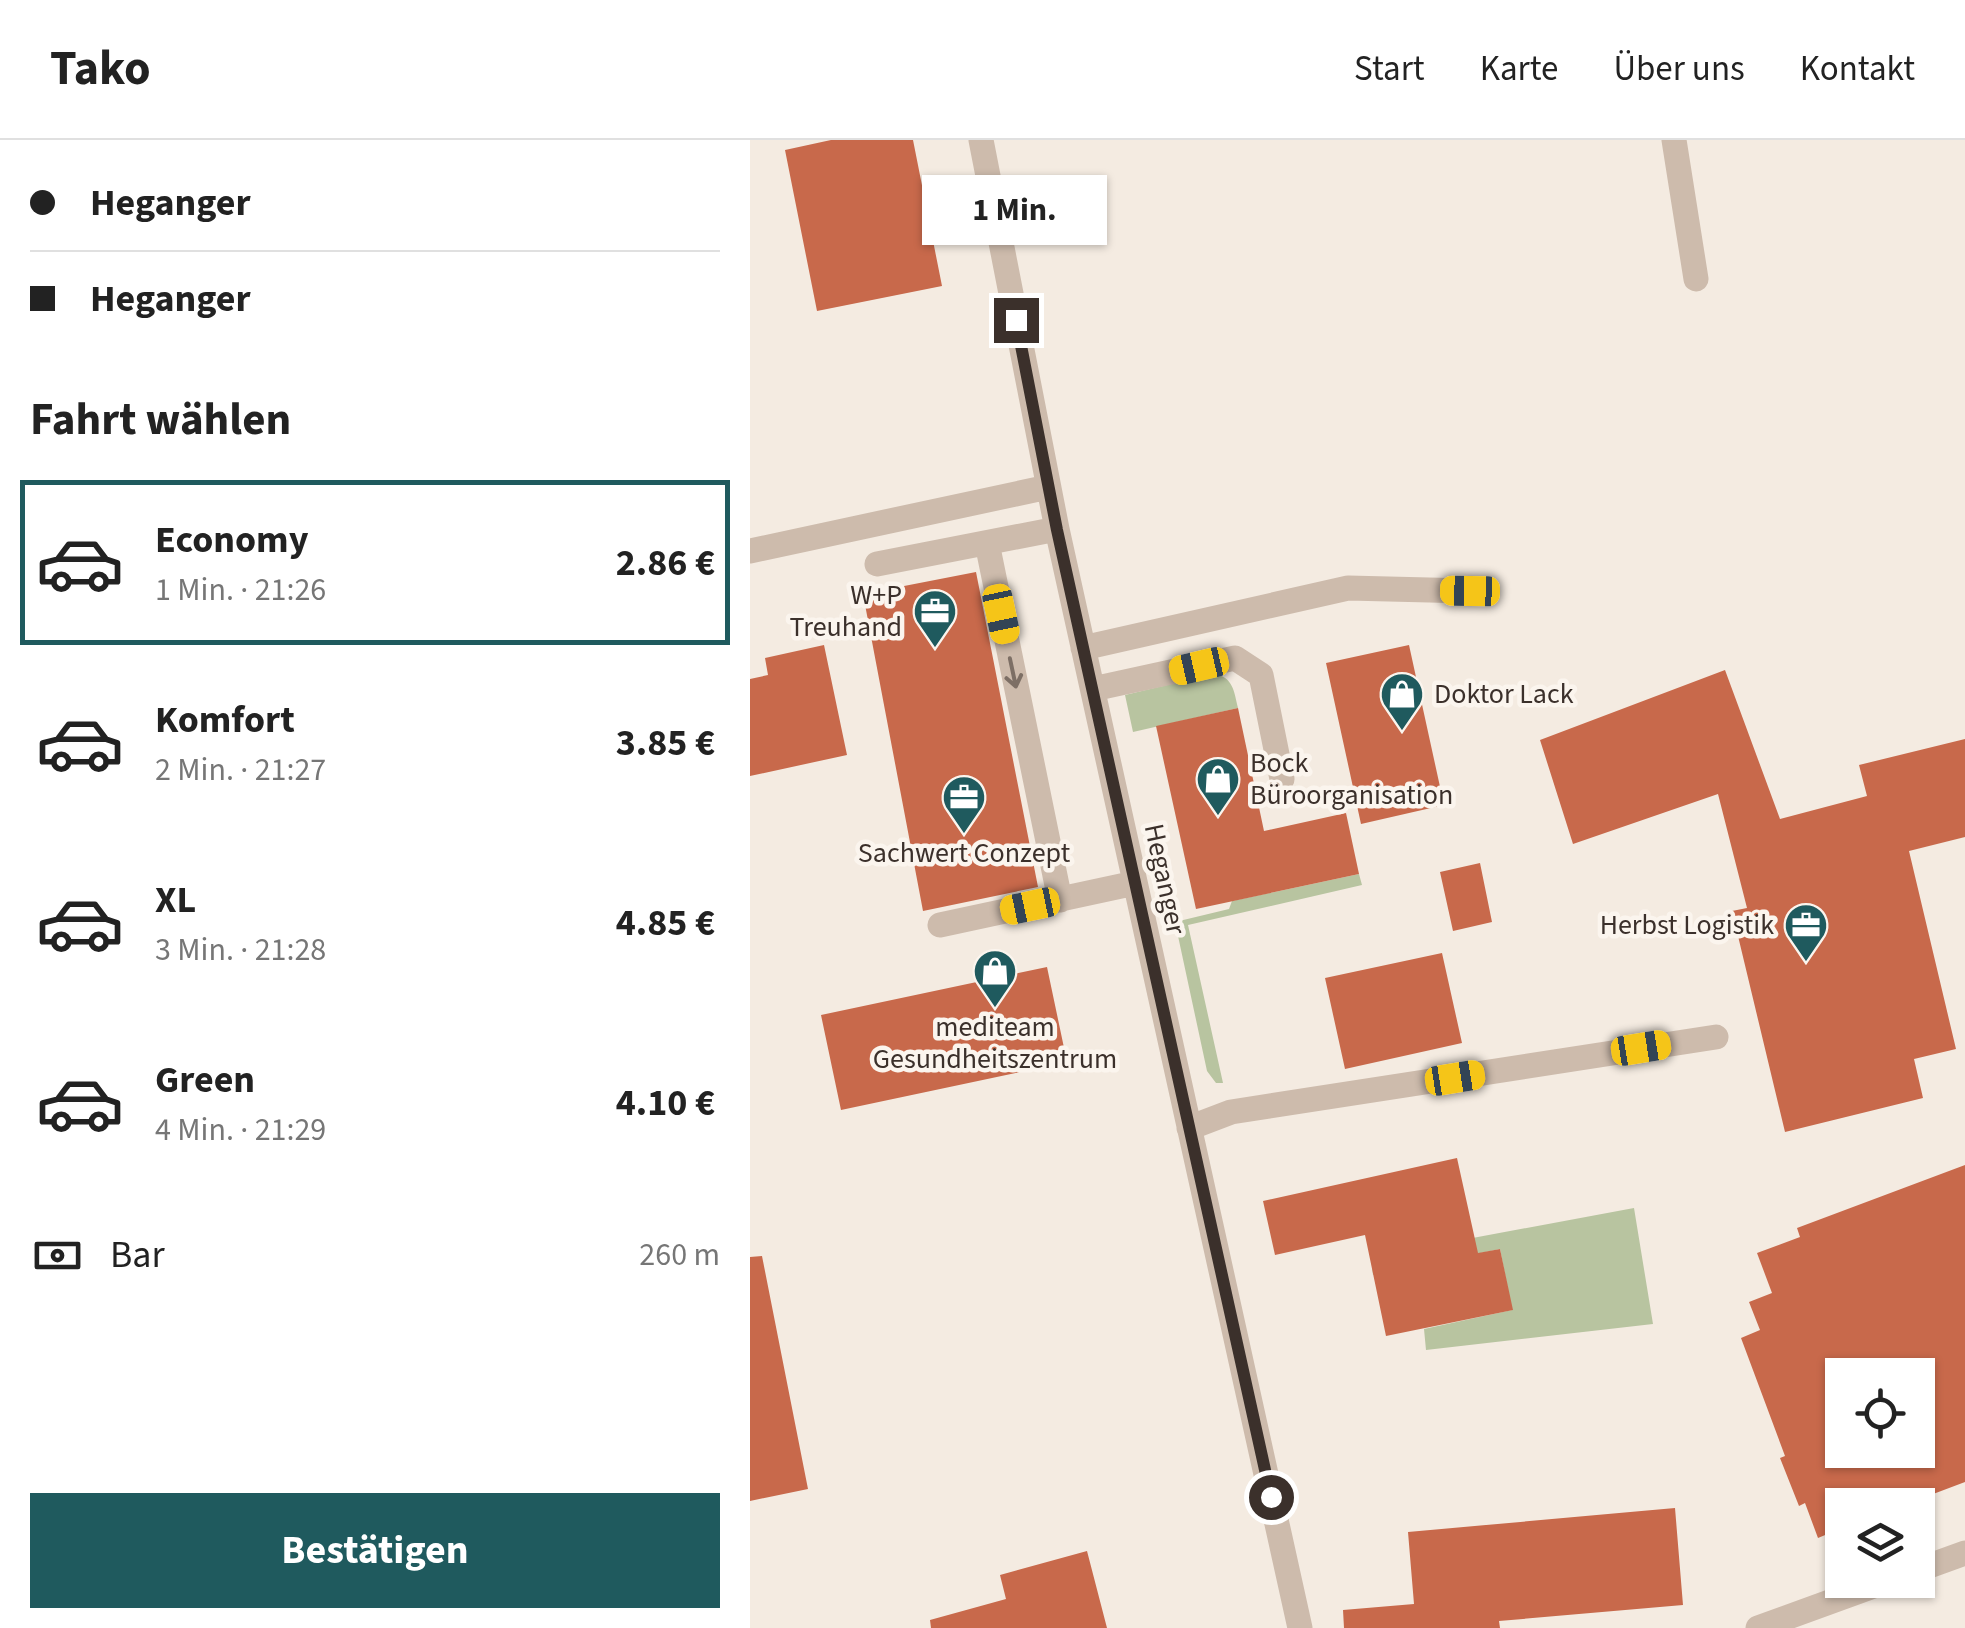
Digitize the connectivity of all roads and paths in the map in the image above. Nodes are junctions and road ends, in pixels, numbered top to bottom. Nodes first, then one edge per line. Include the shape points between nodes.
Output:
1 (982, 140) edge
2 (1674, 140) edge
3 (1696, 279) dead end
4 (1048, 488) junction
5 (1057, 530) junction
6 (986, 543) junction
7 (750, 551) edge
8 (877, 564) dead end
9 (1470, 591) dead end
10 (1083, 648) junction
11 (1093, 690) junction
12 (1282, 779) dead end
13 (1135, 883) junction
14 (1060, 900) junction
15 (940, 926) dead end
16 (1716, 1037) dead end
17 (1190, 1128) junction
18 (1965, 1553) edge
19 (1935, 1564) edge
20 (1840, 1598) edge
21 (1300, 1628) edge
22 (1758, 1628) edge

1 - 4 street, Heganger
2 - 3 street
4 - 5 street, Heganger
4 - 7 street
5 - 6 street
5 - 10 street, Heganger
6 - 8 street
6 -> 14 street
9 - 10 street via 1348,588
10 - 11 street, Heganger
11 - 12 street via 1235,658 1262,675
11 - 13 street, Heganger
13 - 14 street
13 - 17 street, Heganger
14 - 15 street
16 - 17 street via 1231,1112
17 - 21 street, Heganger
18 - 19 street
20 - 22 street

